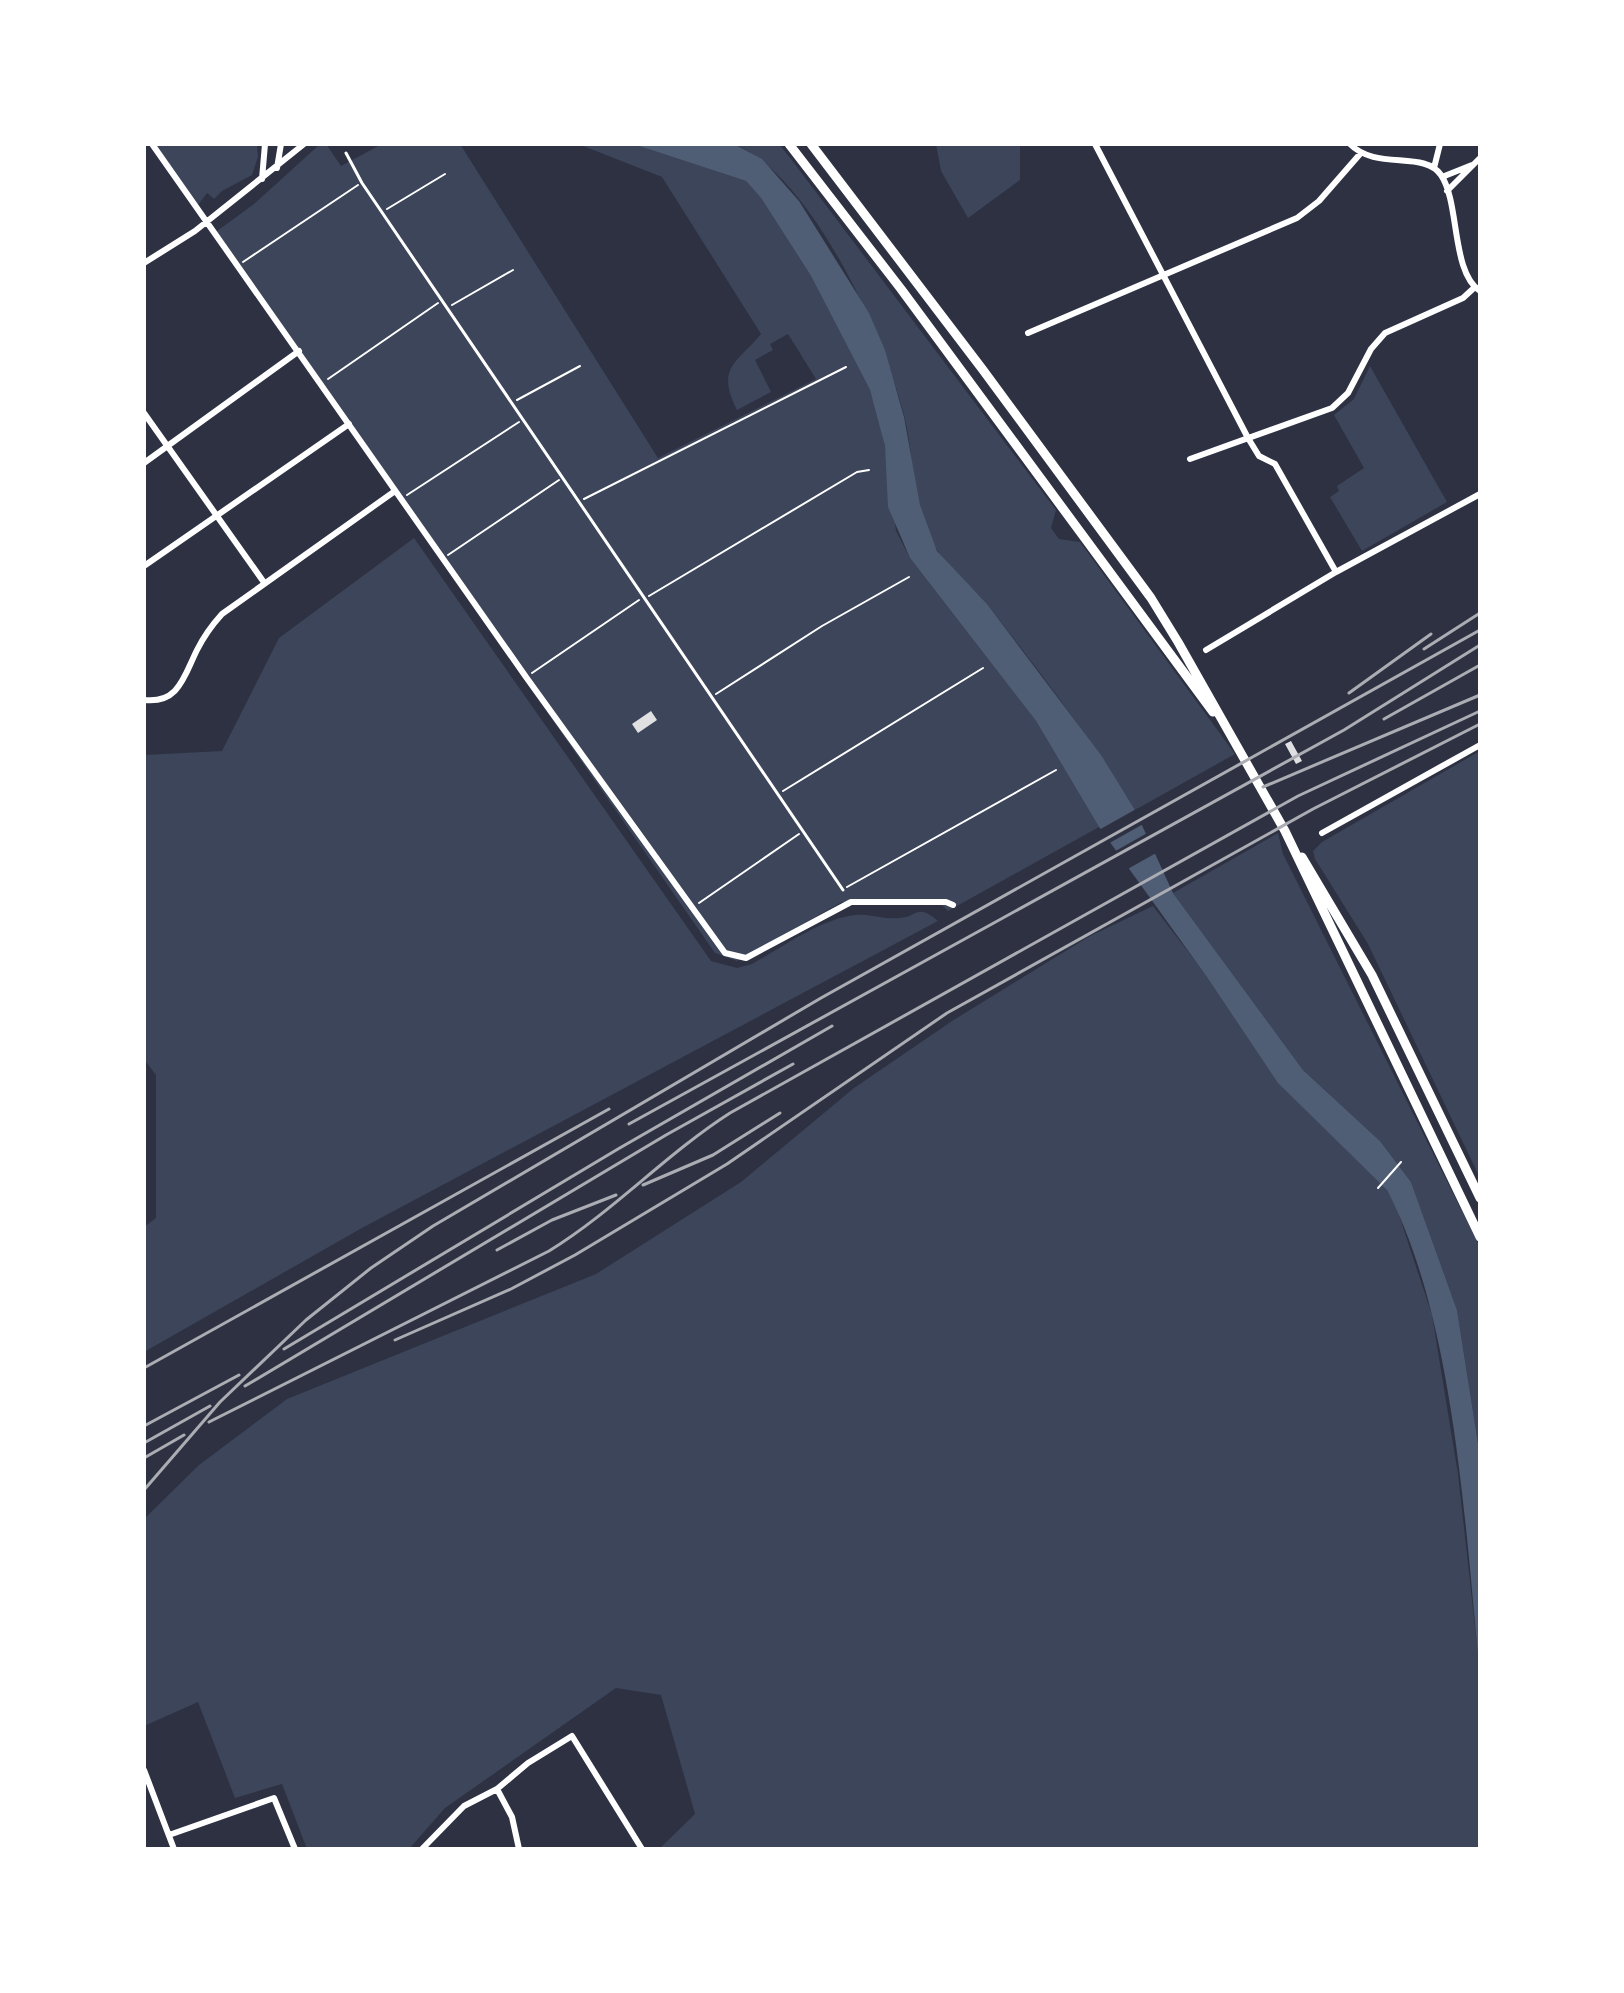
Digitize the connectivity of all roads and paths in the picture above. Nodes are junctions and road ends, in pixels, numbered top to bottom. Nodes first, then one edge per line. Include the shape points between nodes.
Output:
1 (152, 144) edge
2 (265, 144) edge
3 (281, 144) edge
4 (304, 144) edge
5 (789, 144) edge
6 (811, 144) edge
7 (1095, 144) edge
8 (1350, 144) edge
9 (1440, 144) edge
10 (346, 153) dead end
11 (1360, 154) junction
12 (1478, 161) edge
13 (277, 168) junction
14 (1434, 168) junction
15 (445, 174) dead end
16 (1442, 177) junction
17 (262, 179) junction
18 (362, 183) junction
19 (1447, 191) junction
20 (382, 212) junction
21 (206, 221) junction
22 (144, 263) edge
23 (237, 266) junction
24 (513, 270) dead end
25 (1163, 275) junction
26 (1477, 289) edge
27 (443, 300) junction
28 (447, 307) junction
29 (1028, 333) dead end
30 (299, 351) junction
31 (580, 366) dead end
32 (846, 367) dead end
33 (322, 383) junction
34 (512, 402) junction
35 (144, 413) edge
36 (523, 419) junction
37 (349, 424) junction
38 (1248, 438) junction
39 (167, 447) junction
40 (1190, 459) dead end
41 (144, 463) edge
42 (869, 470) dead end
43 (563, 477) junction
44 (395, 491) junction
45 (1480, 494) edge
46 (400, 499) junction
47 (579, 501) junction
48 (215, 516) junction
49 (443, 558) junction
50 (144, 566) edge
51 (1336, 572) junction
52 (909, 577) dead end
53 (263, 581) junction
54 (644, 598) junction
55 (1206, 650) dead end
56 (983, 668) dead end
57 (526, 677) junction
58 (711, 696) junction
59 (144, 700) edge
60 (1480, 745) edge
61 (1241, 751) junction
62 (1056, 770) dead end
63 (779, 794) junction
64 (803, 831) junction
65 (1285, 831) junction
66 (1322, 833) dead end
67 (843, 890) joint
68 (949, 903) dead end
69 (693, 907) junction
70 (1401, 1162) dead end
71 (1378, 1188) dead end
72 (1480, 1198) edge
73 (1480, 1237) edge
74 (144, 1770) edge
75 (497, 1789) junction
76 (169, 1835) junction
77 (174, 1849) edge
78 (295, 1849) edge
79 (422, 1849) edge
80 (519, 1849) edge
81 (642, 1849) edge

1 - 21 street
2 - 17 street
3 - 13 street
4 - 13 street
5 - 61 main road
6 - 61 main road via 1151,598
7 - 25 street
8 - 11 street
9 - 14 street
10 - 18 lane
11 - 14 street
11 - 25 street via 1301,215
12 - 16 street
12 - 19 street
13 - 17 street
14 - 16 street
15 - 20 path
16 - 19 street
17 - 21 street
18 - 20 lane
18 - 23 path
19 - 26 street via 1467,275
20 - 27 lane
21 - 22 street
21 - 23 street
23 - 30 street
24 - 28 path
25 - 29 street
25 - 38 street
26 - 38 street via 1377,340 1348,393 1332,408
27 - 28 lane
27 - 33 path
28 - 34 lane
30 - 33 street
30 - 39 street
31 - 34 path
32 - 47 path
33 - 37 street
34 - 36 lane
35 - 39 street
36 - 43 lane
36 - 46 path
37 - 44 street
37 - 48 street
38 - 40 street
38 - 51 street via 1259,456 1275,464
39 - 41 street
39 - 48 street
42 - 54 path
43 - 47 lane
43 - 49 path
44 - 46 street
44 - 53 street
45 - 51 street
46 - 49 street
47 - 54 lane
48 - 50 street
48 - 53 street
49 - 57 street
51 - 55 street
52 - 58 path
53 - 59 street via 207,632 181,686 170,697
54 - 57 path
54 - 58 lane
56 - 63 path
57 - 69 street
58 - 63 lane
60 - 66 street
61 - 65 main road
62 - 67 path
63 - 64 lane
64 - 67 lane
64 - 69 path
65 - 72 main road via 1372,975
65 - 73 main road
68 - 69 street via 851,902 741,959 722,949
70 - 71 path
74 - 76 street
75 - 79 street via 464,1806
75 - 80 street via 512,1817
75 - 81 street via 572,1736
76 - 77 street
76 - 78 street via 274,1798

